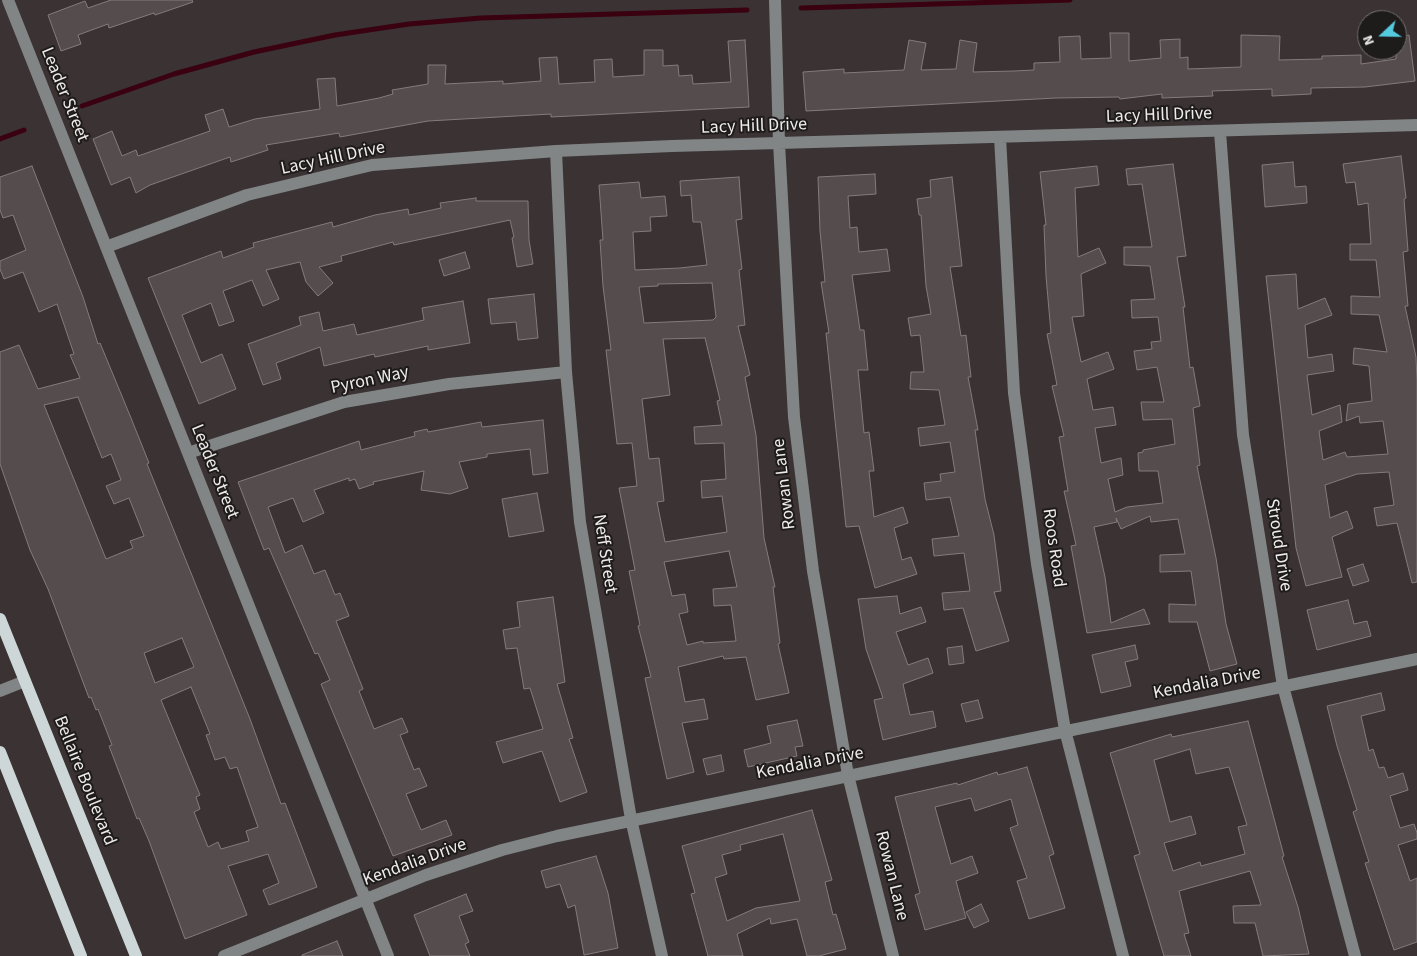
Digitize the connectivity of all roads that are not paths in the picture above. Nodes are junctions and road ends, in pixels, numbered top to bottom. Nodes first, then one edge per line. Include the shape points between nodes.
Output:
1 (8, 0) edge
2 (775, 0) edge
3 (1417, 125) edge
4 (1220, 132) junction
5 (1000, 137) junction
6 (779, 144) junction
7 (556, 151) junction
8 (106, 247) junction
9 (566, 372) junction
10 (188, 454) junction
11 (0, 619) edge
12 (1417, 659) edge
13 (25, 681) junction
14 (1283, 686) junction
15 (0, 691) edge
16 (1065, 730) junction
17 (0, 752) edge
18 (848, 775) junction
19 (631, 819) junction
20 (365, 900) junction
21 (81, 956) edge
22 (136, 956) edge
23 (224, 956) edge
24 (388, 956) edge
25 (662, 956) edge
26 (893, 956) edge
27 (1122, 956) edge
28 (1355, 956) edge

1 - 8 street, Leader Street
2 - 6 street, Rowan Lane
3 - 4 street, Lacy Hill Drive
4 - 5 street, Lacy Hill Drive
4 - 14 street, Stroud Drive via 1243,435
5 - 6 street, Lacy Hill Drive
5 - 16 street, Roos Road via 1014,393 1037,564
6 - 7 street, Lacy Hill Drive
6 - 18 street, Rowan Lane via 794,417 813,571
7 - 8 street, Lacy Hill Drive via 372,165 247,195
7 - 9 street, Neff Street
8 - 10 street, Leader Street
9 - 10 street, Pyron Way via 449,384 344,402
9 - 19 street, Neff Street via 580,522
10 - 20 street, Leader Street
11 - 13 main road, Bellaire Boulevard
12 - 14 street, Kendalia Drive
13 - 15 street
13 - 22 main road, Bellaire Boulevard
14 - 16 street, Kendalia Drive
14 - 28 street, Stroud Drive
16 - 18 street, Kendalia Drive
16 - 27 street, Roos Road
17 - 21 main road
18 - 19 street, Kendalia Drive
18 - 26 street, Rowan Lane
19 - 20 street, Kendalia Drive via 502,850 426,875
19 - 25 street, Neff Street
20 - 23 street, Kendalia Drive
20 - 24 street, Leader Street

